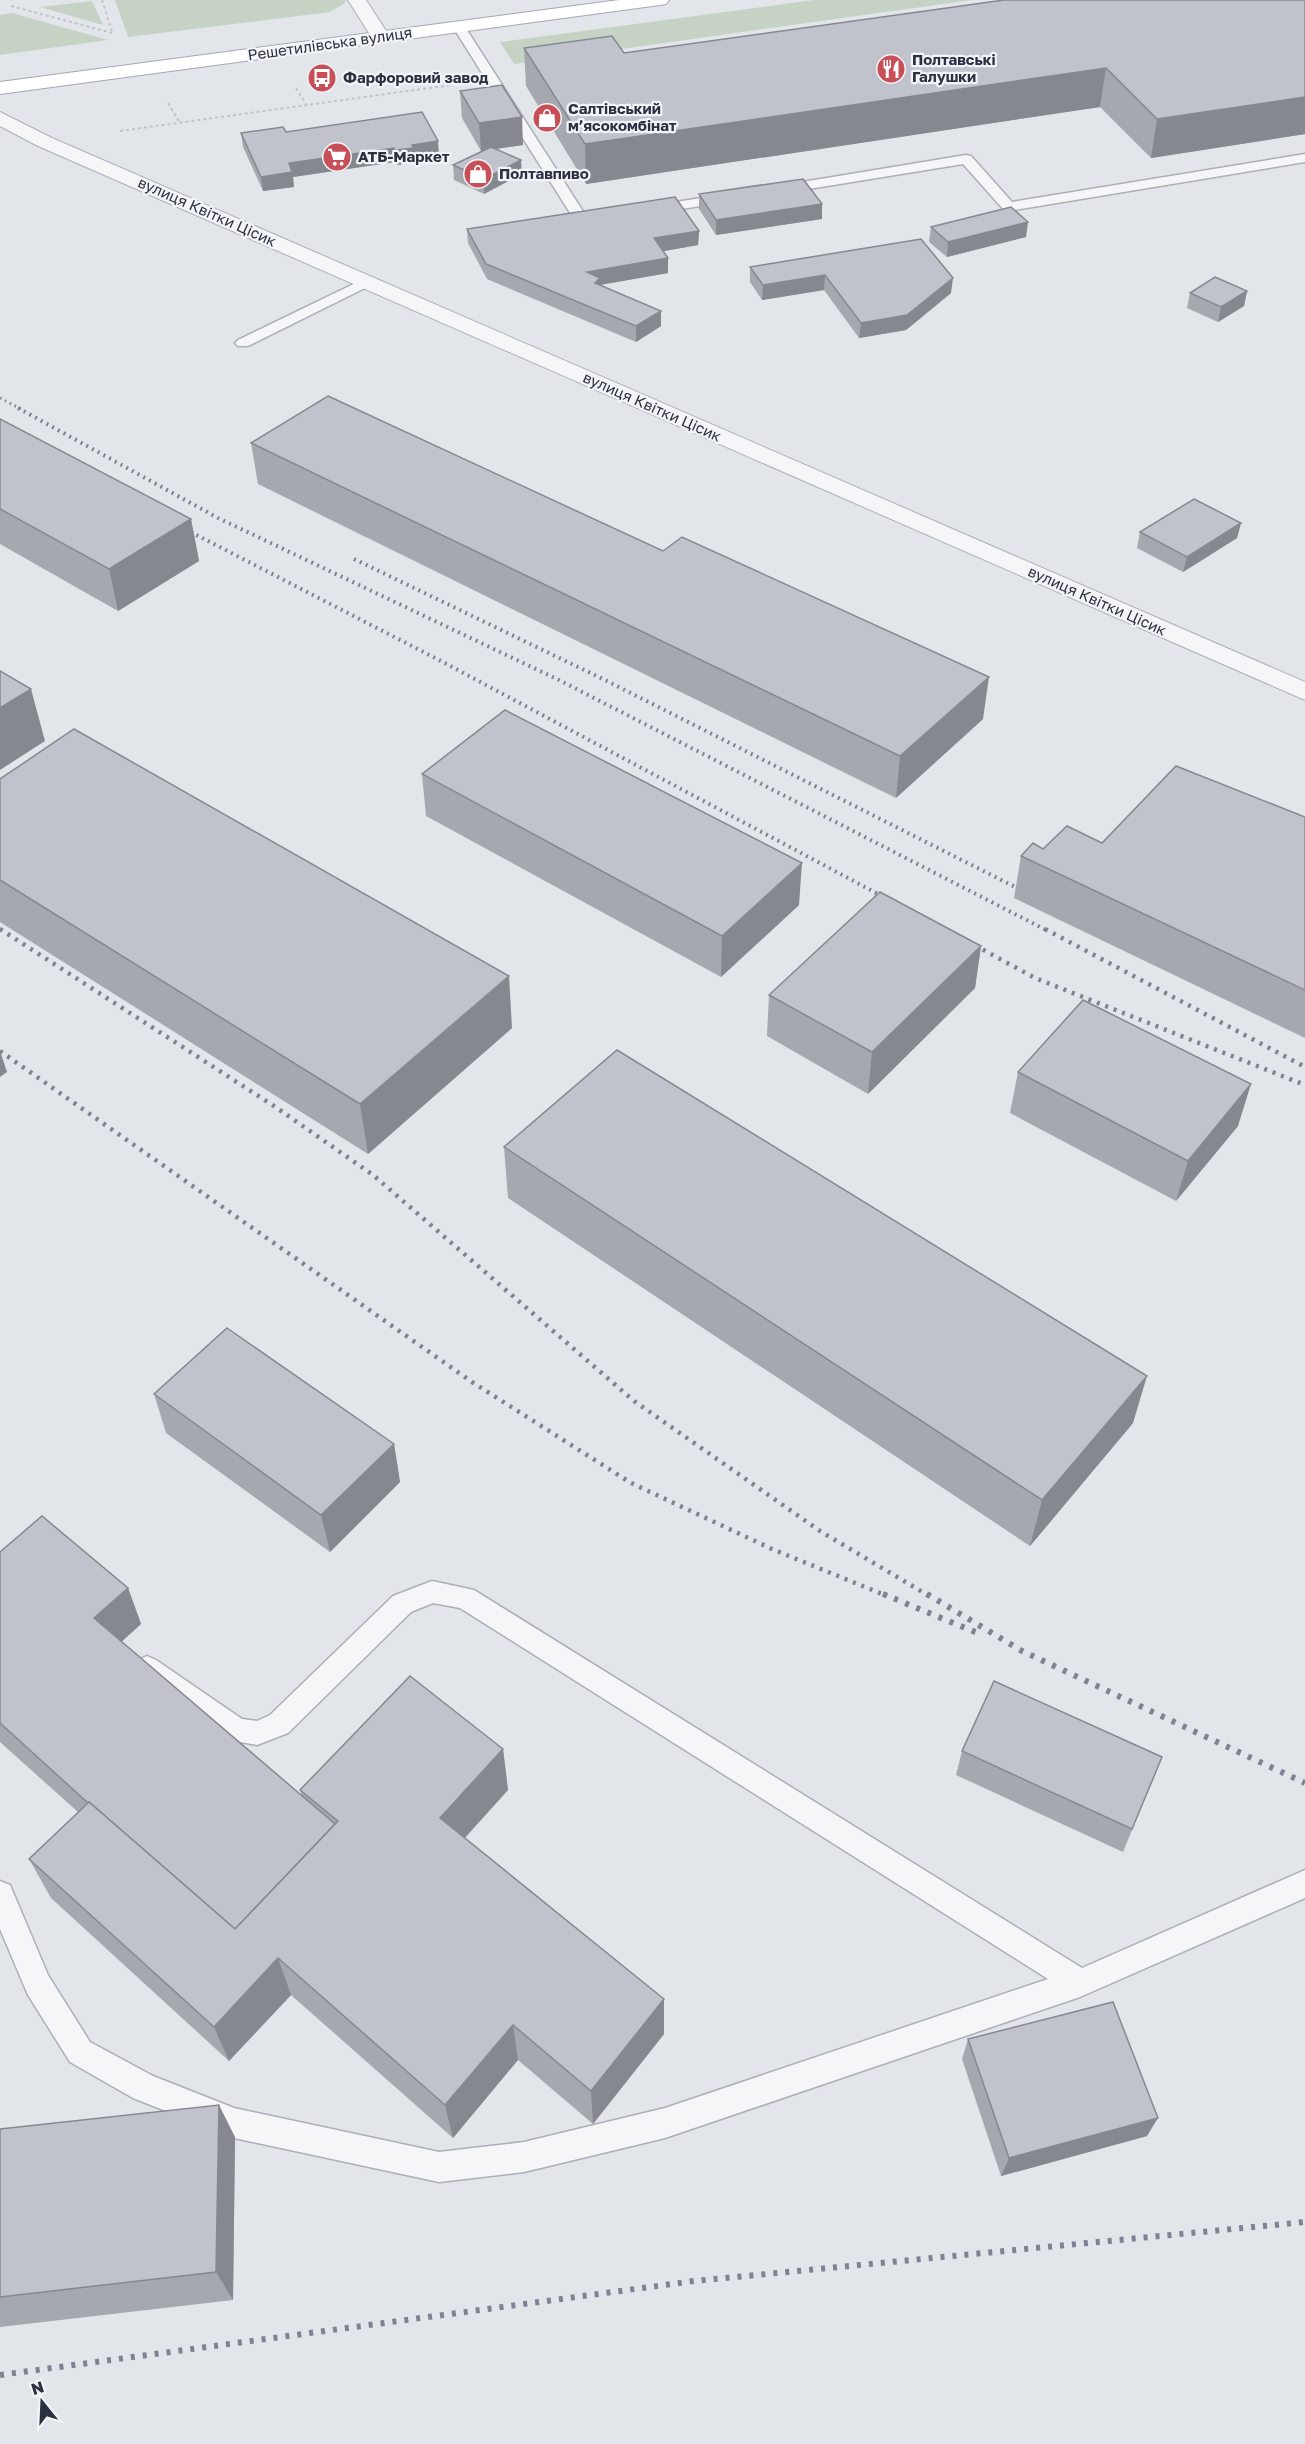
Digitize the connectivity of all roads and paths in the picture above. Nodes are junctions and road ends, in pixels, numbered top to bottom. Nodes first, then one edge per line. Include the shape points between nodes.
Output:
1 (102, 0) edge
2 (357, 0) edge
3 (660, 0) edge
4 (12, 6) dead end
5 (459, 27) junction
6 (112, 32) junction
7 (381, 37) junction
8 (117, 42) dead end
9 (492, 79) junction
10 (0, 88) edge
11 (165, 99) dead end
12 (0, 118) edge
13 (180, 123) junction
14 (113, 132) dead end
15 (1305, 158) edge
16 (768, 191) edge
17 (745, 195) edge
18 (640, 212) edge
19 (617, 215) edge
20 (366, 282) junction
21 (243, 343) dead end
22 (1305, 692) edge
23 (136, 1660) edge
24 (1305, 1884) edge
25 (0, 1895) edge
26 (1080, 1983) junction

1 - 6 path
2 - 7 street
3 - 5 main road, Решетилівська вулиця
4 - 6 path
5 - 7 main road, Решетилівська вулиця
5 - 9 lane
6 - 8 path
7 - 10 main road, Решетилівська вулиця
9 - 13 path
9 - 19 lane via 582,221
11 - 13 path
12 - 20 street, вулиця Квітки Цісик via 45,142
13 - 14 path
15 - 16 lane via 1009,207 966,159
17 - 18 lane
20 - 21 lane
20 - 22 street, вулиця Квітки Цісик
23 - 26 lane via 237,1731 257,1734 279,1724 402,1604 432,1592 465,1598
24 - 26 lane
25 - 26 lane via 38,1985 80,2052 144,2087 234,2122 439,2167 524,2157 665,2123

